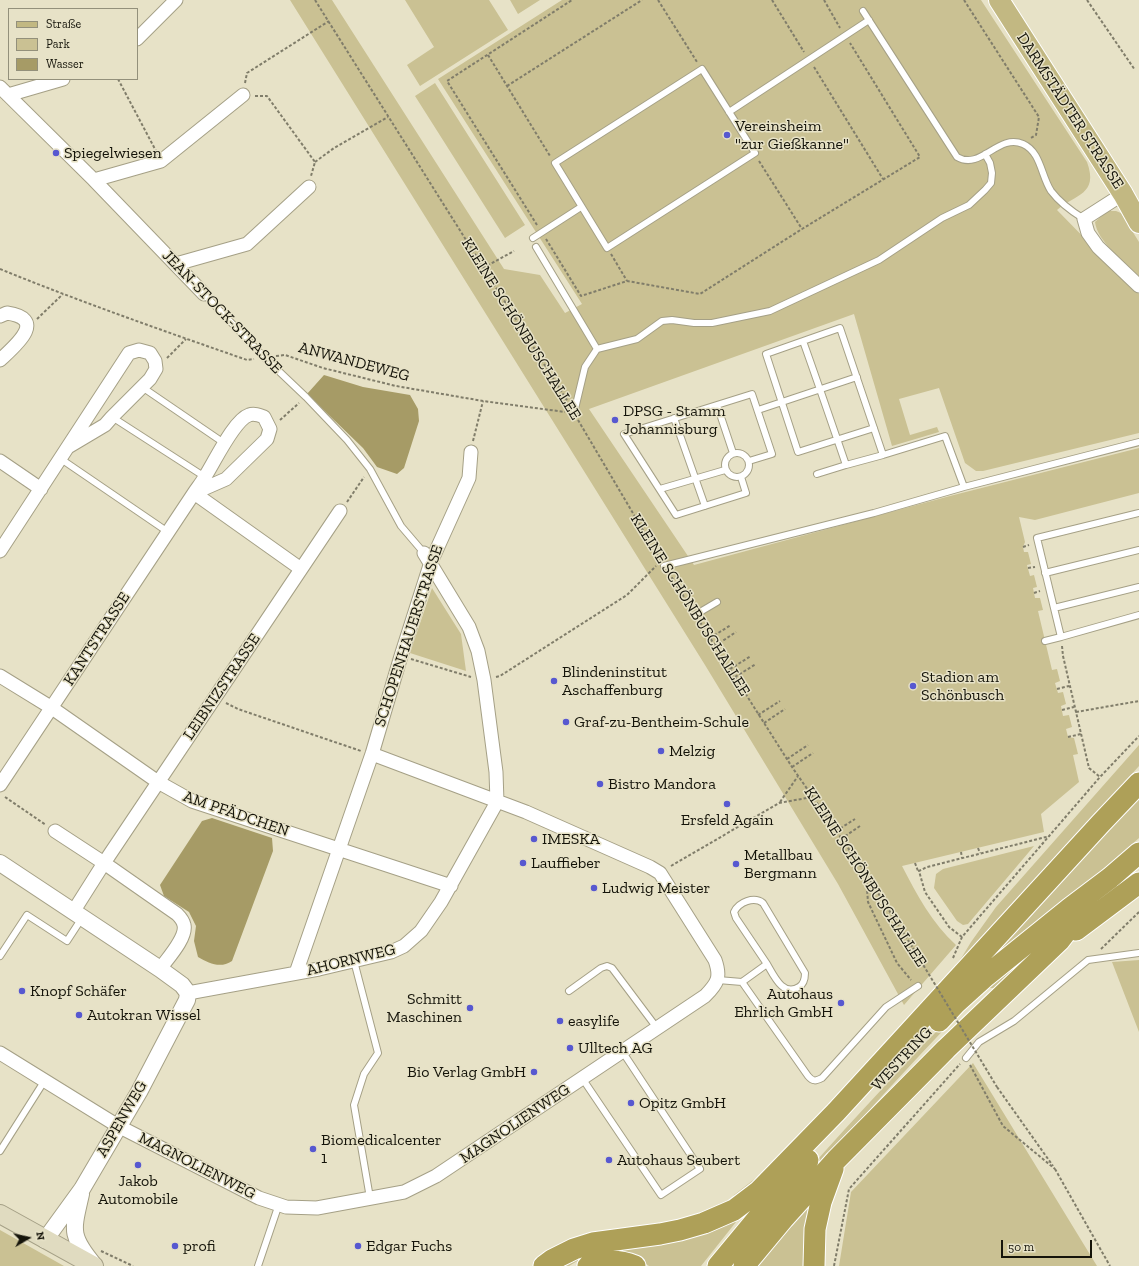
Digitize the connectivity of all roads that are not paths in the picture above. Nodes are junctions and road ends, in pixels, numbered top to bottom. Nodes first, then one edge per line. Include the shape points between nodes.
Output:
1 (176, 0) edge
2 (1000, 0) edge
3 (863, 11) dead end
4 (870, 20) junction
5 (138, 38) edge
6 (58, 80) edge
7 (4, 91) edge
8 (242, 95) road end
9 (729, 112) junction
10 (985, 154) junction
11 (94, 180) junction
12 (309, 187) road end
13 (1123, 194) junction
14 (581, 206) junction
15 (1084, 218) junction
16 (1139, 223) edge
17 (533, 238) dead end
18 (536, 247) dead end
19 (176, 264) junction
20 (1139, 286) edge
21 (204, 294) joint
22 (0, 316) edge
23 (803, 341) junction
24 (597, 349) junction
25 (0, 360) edge
26 (857, 377) junction
27 (142, 387) junction
28 (820, 390) junction
29 (782, 402) junction
30 (717, 405) junction
31 (758, 410) junction
32 (574, 413) road end
33 (112, 417) junction
34 (674, 418) junction
35 (874, 428) junction
36 (837, 440) junction
37 (1139, 442) edge
38 (224, 443) junction
39 (68, 447) junction
40 (471, 452) road end
41 (733, 454) junction
42 (883, 455) junction
43 (61, 458) junction
44 (0, 461) edge
45 (749, 461) junction
46 (846, 466) junction
47 (725, 470) junction
48 (817, 474) dead end
49 (205, 477) junction
50 (695, 478) junction
51 (741, 478) junction
52 (964, 487) junction
53 (41, 489) junction
54 (660, 489) junction
55 (194, 493) junction
56 (705, 506) junction
57 (340, 511) road end
58 (1139, 513) edge
59 (168, 532) junction
60 (1139, 550) edge
61 (0, 551) edge
62 (427, 558) junction
63 (663, 563) road end
64 (301, 569) junction
65 (1045, 573) junction
66 (1139, 587) edge
67 (716, 602) dead end
68 (1054, 608) junction
69 (695, 615) road end
70 (1139, 615) edge
71 (1061, 637) junction
72 (1045, 641) dead end
73 (0, 676) edge
74 (52, 708) junction
75 (372, 754) junction
76 (158, 782) junction
77 (1139, 783) edge
78 (0, 785) edge
79 (497, 802) junction
80 (55, 831) road end
81 (339, 849) junction
82 (1139, 853) edge
83 (0, 863) edge
84 (104, 863) junction
85 (1110, 878) junction
86 (1139, 883) edge
87 (451, 886) junction
88 (77, 915) junction
89 (1058, 941) junction
90 (1139, 953) edge
91 (0, 956) edge
92 (354, 961) junction
93 (767, 964) junction
94 (160, 969) junction
95 (296, 973) junction
96 (718, 980) junction
97 (742, 982) junction
98 (918, 986) road end
99 (569, 991) dead end
100 (188, 993) junction
101 (657, 1028) junction
102 (622, 1052) junction
103 (0, 1053) edge
104 (966, 1058) road end
105 (582, 1078) junction
106 (45, 1080) junction
107 (836, 1112) junction
108 (118, 1126) junction
109 (0, 1150) edge
110 (814, 1153) junction
111 (836, 1160) junction
112 (82, 1189) junction
113 (370, 1198) junction
114 (279, 1204) junction
115 (0, 1214) edge
116 (44, 1240) junction
117 (94, 1266) edge
118 (258, 1266) edge
119 (544, 1266) edge
120 (588, 1266) edge
121 (635, 1266) edge
122 (718, 1266) edge
123 (744, 1266) edge
124 (814, 1266) edge

1 - 5 street
2 - 13 main road, DARMSTÄDTER STRASSE
3 - 4 lane
4 - 9 lane
4 - 10 lane via 957,157 970,161
6 - 7 street
7 - 11 street, JEAN-STOCK-STRASSE
8 - 11 street via 161,161
9 - 14 lane via 754,153 607,248
9 - 14 lane via 702,69 554,163
10 - 15 lane via 1005,143 1024,144 1038,158 1051,190 1064,206
10 - 24 lane via 992,173 991,183 985,190 969,205 942,218 879,260 770,311 712,324 662,321 637,339
11 - 19 street, JEAN-STOCK-STRASSE
12 - 19 street via 248,244
13 - 15 street
13 - 16 main road, DARMSTÄDTER STRASSE
14 - 17 lane
15 - 20 street via 1088,233 1098,247
18 - 24 lane
19 - 21 street, JEAN-STOCK-STRASSE
21 - 62 lane, JEAN-STOCK-STRASSE via 347,440 370,469 401,526
22 - 25 street via 6,312 19,314 27,328 22,339
23 - 26 lane via 840,328
23 - 28 lane
23 - 29 lane via 766,354
24 - 32 lane via 585,367
26 - 28 lane
26 - 35 lane
27 - 33 street
27 - 38 lane
27 - 39 street via 156,369 150,353 139,350 129,353
28 - 29 lane
28 - 36 lane
29 - 31 lane
29 - 36 lane via 798,452
30 - 31 lane via 752,394
30 - 34 lane
30 - 41 lane
31 - 45 lane via 772,454
33 - 39 street via 105,425
33 - 49 lane
34 - 50 lane
34 - 54 lane via 624,434
35 - 36 lane
35 - 42 lane
36 - 46 lane
37 - 52 lane
38 - 49 street, KANTSTRASSE
38 - 55 street, KANTSTRASSE via 241,419 250,414 264,417 270,429 267,439 226,479
39 - 43 street
40 - 62 street, SCHOPENHAUERSTRASSE via 469,478
41 - 45 lane via 743,454
41 - 47 lane via 727,458
42 - 46 lane
42 - 52 lane via 945,436
43 - 53 street
43 - 59 lane
44 - 53 street
45 - 51 lane via 748,471
46 - 48 lane
47 - 50 lane
47 - 51 lane via 733,477
49 - 55 street, KANTSTRASSE
50 - 54 lane
50 - 56 lane
51 - 56 lane via 746,493
52 - 63 lane via 874,513
53 - 61 street
54 - 56 lane via 676,515
55 - 59 street, KANTSTRASSE
55 - 64 street
57 - 64 street, LEIBNIZSTRASSE
58 - 65 lane via 1037,538
59 - 74 street, KANTSTRASSE
60 - 65 lane
62 - 75 street, SCHOPENHAUERSTRASSE
62 - 79 street via 469,627 478,651 496,772
64 - 76 street, LEIBNIZSTRASSE
65 - 68 lane
66 - 68 lane
67 - 69 lane
68 - 71 lane
70 - 71 lane
71 - 72 lane
73 - 74 street, AM PFÄDCHEN
74 - 76 street, AM PFÄDCHEN
74 - 78 street, KANTSTRASSE
75 - 79 street
75 - 81 street, SCHOPENHAUERSTRASSE
76 - 81 street, AM PFÄDCHEN via 192,802
76 - 84 street, LEIBNIZSTRASSE
77 - 107 highway
79 - 87 street, AHORNWEG
79 - 96 street via 526,812 660,873 715,960
80 - 84 street
81 - 87 street, AM PFÄDCHEN
81 - 95 street, SCHOPENHAUERSTRASSE
82 - 85 highway, WESTRING
83 - 88 street
84 - 88 street, LEIBNIZSTRASSE
84 - 94 street via 181,918 184,936
85 - 89 highway, WESTRING
85 - 110 highway, WESTRING via 986,976 955,1004
86 - 89 highway
87 - 92 street, AHORNWEG via 421,931 404,946 392,952
88 - 91 lane via 67,941 27,915
88 - 94 street
89 - 111 highway, WESTRING
90 - 104 lane via 1088,960 1014,1021 979,1042
92 - 95 street, AHORNWEG
92 - 113 lane via 378,1053 364,1074 354,1105
93 - 93 lane via 778,982 787,990 794,990 805,979 805,973 763,902 753,898 736,907 734,912
93 - 97 lane
94 - 100 street via 182,985
95 - 100 street, AHORNWEG
96 - 97 lane
96 - 101 street, MAGNOLIENWEG via 704,996
97 - 98 lane via 811,1080 815,1081 822,1078 886,1007
99 - 101 lane via 601,968 612,968
100 - 108 street, ASPENWEG via 187,1000 141,1088
101 - 102 street, MAGNOLIENWEG
102 - 105 street, MAGNOLIENWEG
102 - 105 lane via 700,1169 661,1195
103 - 106 street, MAGNOLIENWEG
105 - 113 street, MAGNOLIENWEG via 436,1176 404,1192
106 - 108 street, MAGNOLIENWEG
106 - 109 lane
107 - 110 highway
107 - 119 highway via 759,1191 737,1208 704,1223 680,1230 593,1243 574,1249
108 - 112 street, ASPENWEG
108 - 114 street, MAGNOLIENWEG via 259,1198
110 - 122 highway, WESTRING
111 - 123 highway, WESTRING
111 - 124 highway via 821,1202 815,1229
112 - 116 street, ASPENWEG
112 - 117 street via 74,1223 76,1238
113 - 114 street, MAGNOLIENWEG via 316,1208 286,1207
114 - 118 lane
115 - 116 main road
116 - 117 main road
120 - 121 highway via 597,1262 616,1261

